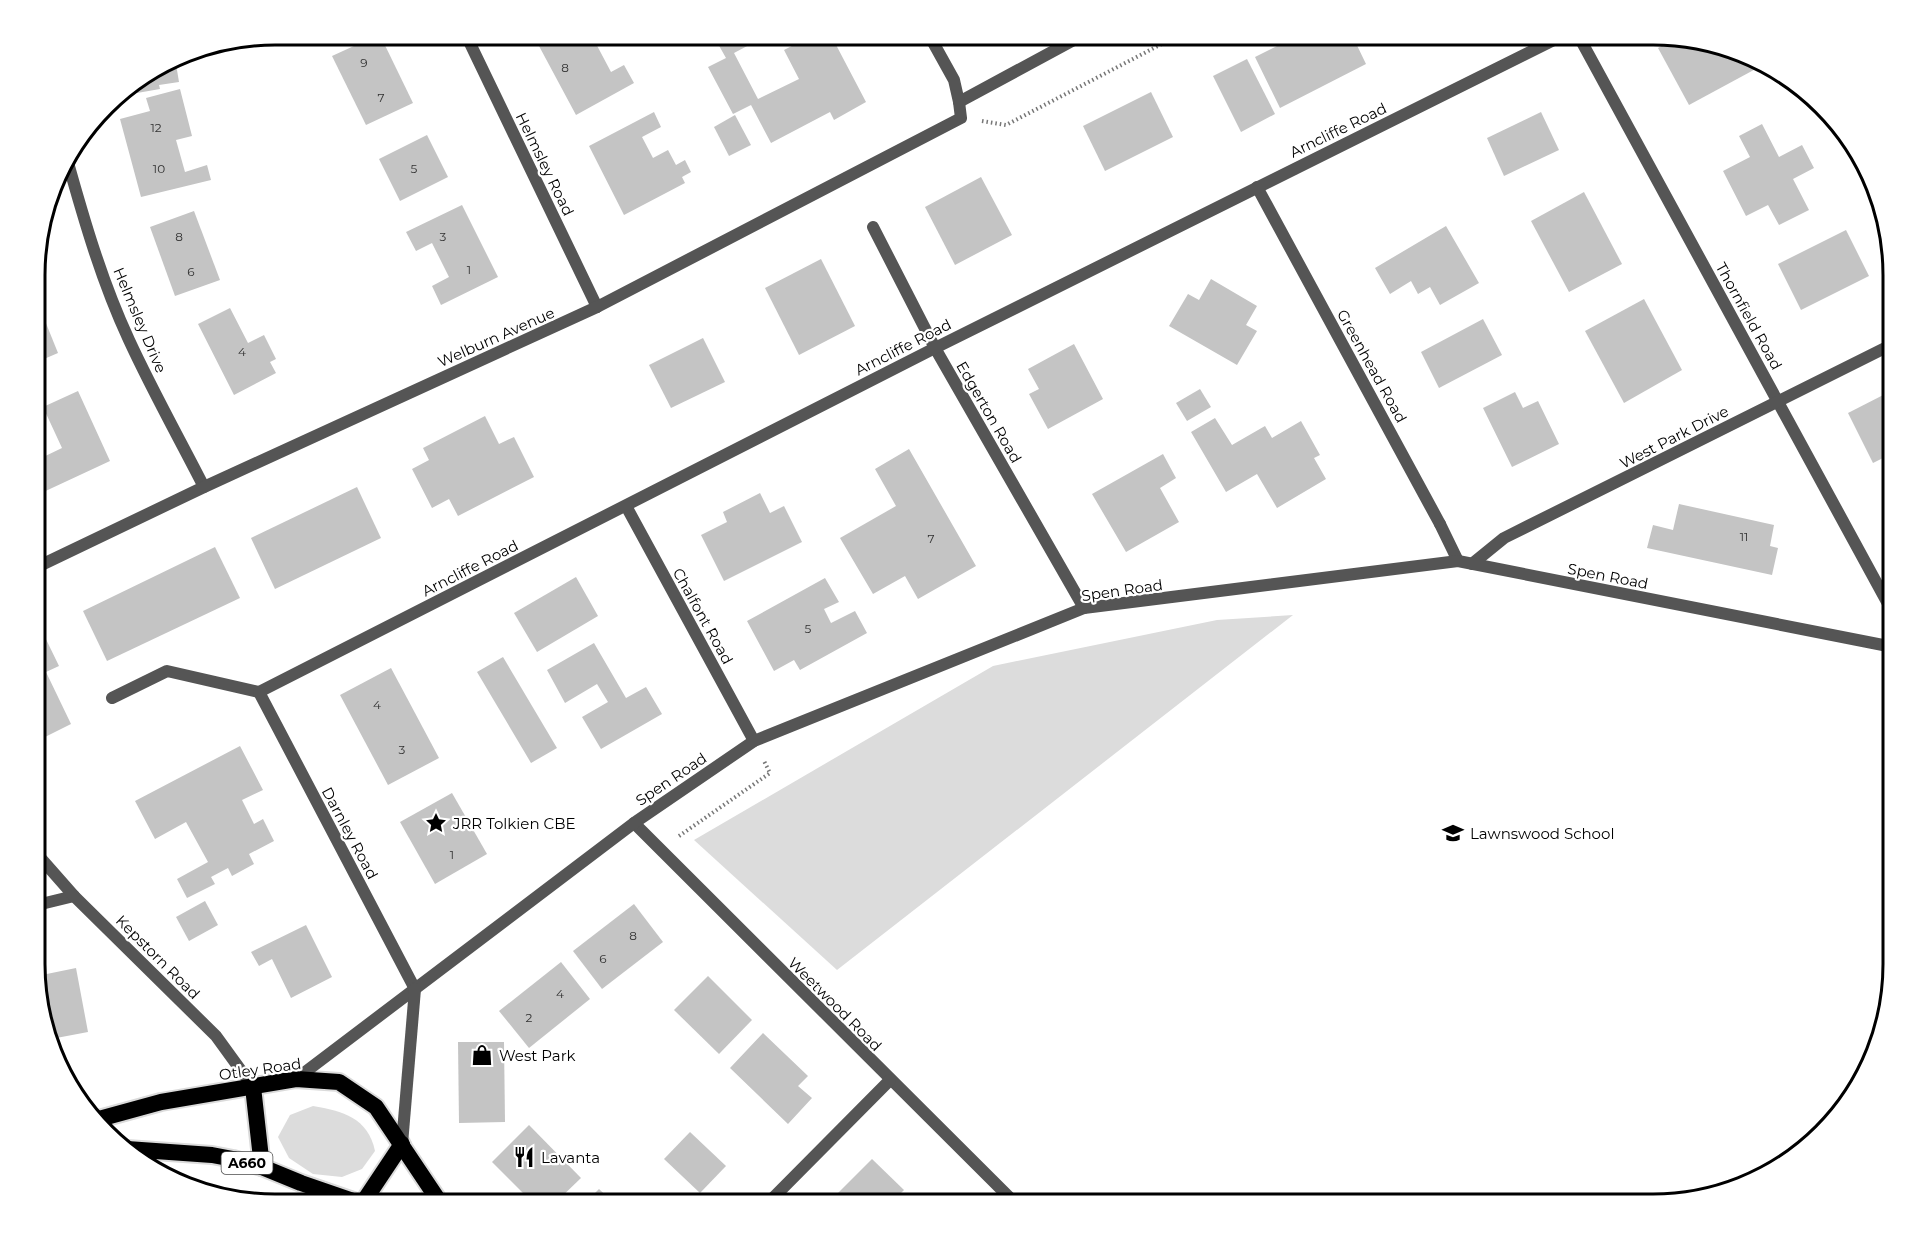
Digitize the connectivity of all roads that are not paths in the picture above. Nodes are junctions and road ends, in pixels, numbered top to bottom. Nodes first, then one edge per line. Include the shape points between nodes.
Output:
1 (471, 45) edge
2 (935, 45) edge
3 (1063, 45) edge
4 (1542, 45) edge
5 (1584, 45) edge
6 (959, 102) junction
7 (70, 171) edge
8 (1257, 187) junction
9 (873, 227) dead end
10 (597, 307) junction
11 (935, 348) junction
12 (1883, 349) edge
13 (1778, 401) junction
14 (204, 486) junction
15 (626, 506) junction
16 (1458, 561) junction
17 (45, 563) edge
18 (1472, 564) junction
19 (1883, 595) edge
20 (1084, 609) junction
21 (1883, 645) edge
22 (259, 692) junction
23 (112, 698) dead end
24 (754, 741) junction
25 (634, 823) junction
26 (45, 864) edge
27 (74, 896) junction
28 (45, 903) edge
29 (415, 989) junction
30 (296, 1079) junction
31 (890, 1080) junction
32 (253, 1087) junction
33 (104, 1118) edge
34 (402, 1144) junction
35 (139, 1150) edge
36 (262, 1167) junction
37 (333, 1194) edge
38 (369, 1194) edge
39 (434, 1194) edge
40 (777, 1194) edge
41 (1006, 1194) edge

1 - 10 street, Helmsley Road
2 - 6 street via 954,80
3 - 6 street
4 - 8 street, Arncliffe Road
5 - 13 street, Thornfield Road
6 - 10 street, Welburn Avenue via 961,118
7 - 14 street, Helmsley Drive via 124,330
8 - 11 street, Arncliffe Road
8 - 16 street, Greenhead Road
9 - 11 street, Edgerton Road
10 - 14 street, Welburn Avenue
11 - 15 street, Arncliffe Road
11 - 20 street, Edgerton Road
12 - 13 street, West Park Drive
13 - 18 street, West Park Drive via 1504,538
13 - 19 street, Thornfield Road
14 - 17 street, Welburn Avenue
15 - 22 street, Arncliffe Road
15 - 24 street, Chalfont Road
16 - 18 street, Spen Road
16 - 20 street, Spen Road
18 - 21 street, Spen Road
20 - 24 street, Spen Road
22 - 23 street via 167,671
22 - 29 street, Darnley Road
24 - 25 street, Spen Road
25 - 29 street, Spen Road
25 - 31 street, Weetwood Road
26 - 27 street, Kepstorn Road
27 - 28 street
27 - 32 street, Kepstorn Road via 216,1036
29 - 30 street, Spen Road
29 - 34 street
30 - 32 highway, Otley Road
30 - 34 highway, Otley Road via 339,1082 376,1107
31 - 40 street
31 - 41 street, Weetwood Road
32 - 33 highway, Otley Road via 161,1102
32 - 36 highway
34 - 38 highway
34 - 39 highway, Otley Road
35 - 36 highway, A660 via 212,1155
36 - 37 highway, A660

